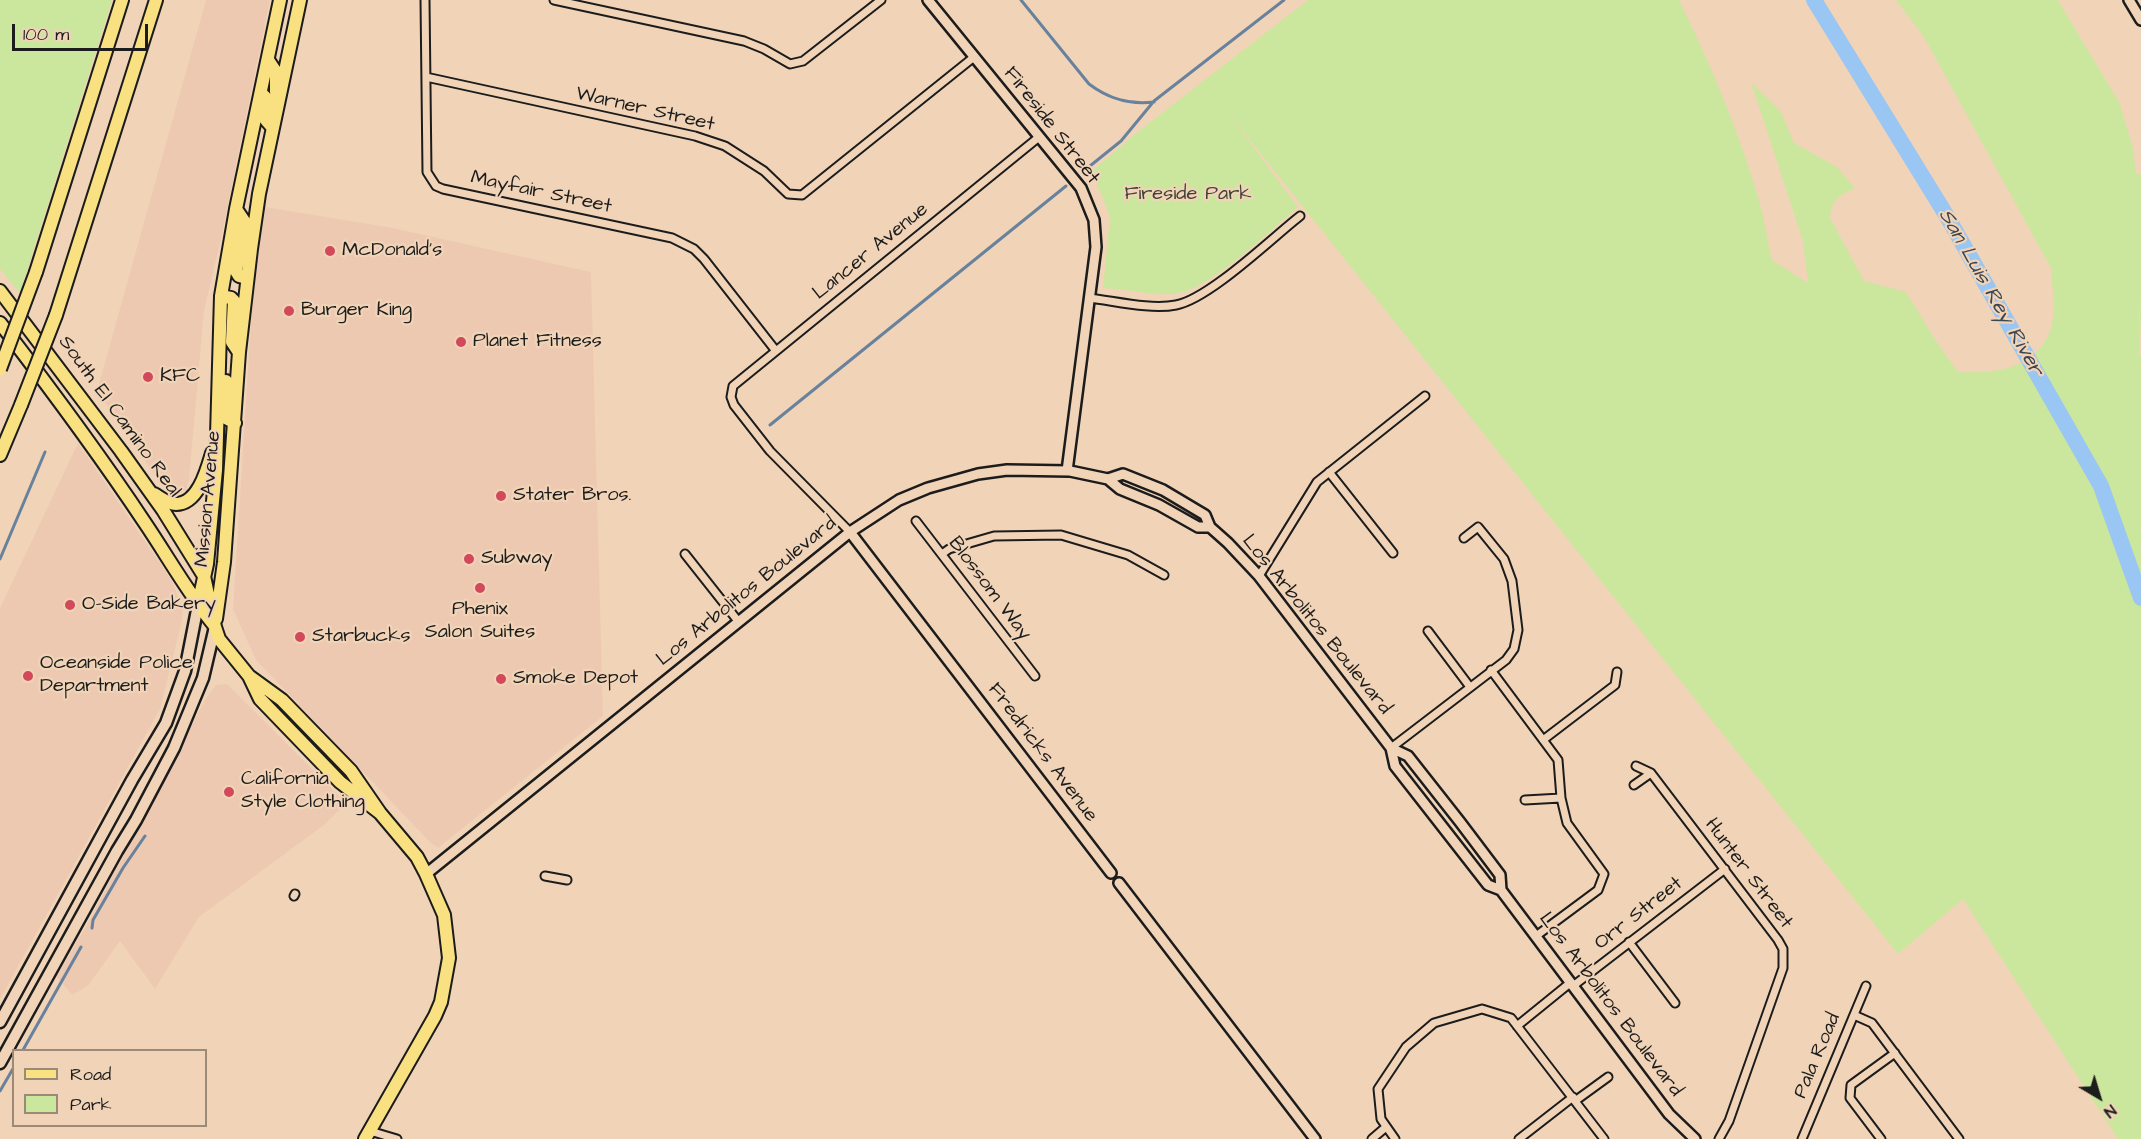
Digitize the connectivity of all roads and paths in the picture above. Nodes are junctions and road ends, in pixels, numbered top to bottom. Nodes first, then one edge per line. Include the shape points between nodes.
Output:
1 (122, 0) edge
2 (156, 0) edge
3 (280, 0) edge
4 (300, 0) edge
5 (426, 0) edge
6 (554, 0) edge
7 (881, 0) edge
8 (928, 0) edge
9 (2129, 0) edge
10 (2141, 20) edge
11 (974, 57) junction
12 (267, 60) junction
13 (426, 77) junction
14 (261, 93) junction
15 (280, 97) junction
16 (273, 128) junction
17 (1040, 137) junction
18 (236, 209) junction
19 (1300, 216) dead end
20 (247, 278) junction
21 (0, 291) edge
22 (221, 296) junction
23 (1089, 298) junction
24 (0, 322) edge
25 (239, 351) junction
26 (776, 351) junction
27 (218, 368) junction
28 (0, 369) edge
29 (1425, 396) dead end
30 (731, 397) joint
31 (235, 423) junction
32 (217, 435) junction
33 (0, 455) edge
34 (1067, 471) junction
35 (1329, 472) junction
36 (1108, 479) junction
37 (150, 491) junction
38 (916, 521) dead end
39 (1210, 527) junction
40 (849, 532) junction
41 (1464, 538) dead end
42 (1393, 553) dead end
43 (685, 554) dead end
44 (942, 554) junction
45 (1164, 575) dead end
46 (204, 576) junction
47 (1259, 576) junction
48 (198, 605) junction
49 (738, 621) junction
50 (215, 627) junction
51 (1428, 631) dead end
52 (1491, 670) junction
53 (1617, 672) dead end
54 (249, 676) junction
55 (1035, 676) dead end
56 (1470, 687) junction
57 (267, 706) junction
58 (1544, 740) junction
59 (323, 742) junction
60 (1390, 748) junction
61 (311, 753) junction
62 (1636, 766) dead end
63 (1651, 773) junction
64 (1634, 785) dead end
65 (365, 792) junction
66 (1561, 798) junction
67 (1525, 800) dead end
68 (380, 813) junction
69 (1725, 869) junction
70 (1111, 873) joint
71 (426, 874) junction
72 (544, 876) dead end
73 (567, 879) dead end
74 (1119, 883) joint
75 (1501, 890) junction
76 (1536, 936) junction
77 (1629, 942) junction
78 (1572, 985) junction
79 (1866, 986) dead end
80 (1675, 1003) dead end
81 (1854, 1015) junction
82 (0, 1023) edge
83 (1517, 1026) junction
84 (1894, 1053) junction
85 (0, 1063) edge
86 (1608, 1077) dead end
87 (1574, 1099) junction
88 (1386, 1127) junction
89 (367, 1135) edge
90 (398, 1139) edge
91 (1315, 1139) edge
92 (1372, 1139) edge
93 (1395, 1139) edge
94 (1519, 1139) edge
95 (1604, 1139) edge
96 (1695, 1139) edge
97 (1719, 1139) edge
98 (1802, 1139) edge
99 (1881, 1139) edge
100 (1959, 1139) edge

1 - 28 main road, bridge via 36,272
2 - 33 main road, bridge via 56,315
3 - 12 main road, Mission Avenue
4 - 15 main road, Mission Avenue
5 - 13 street, Mayfair Street
6 - 7 street via 744,41 790,64 803,61
8 - 11 street, Fireside Street
9 - 10 street
11 - 13 street, Warner Street via 802,195 788,194 764,171 725,146 695,136
11 - 17 street, Fireside Street
12 - 14 main road, Mission Avenue
12 - 15 main road via 276,72 274,91
13 - 26 street, Mayfair Street via 427,172 436,186 672,238 704,259
14 - 16 main road via 269,101 266,120
14 - 18 main road, Mission Avenue
15 - 16 main road, Mission Avenue
16 - 20 main road, Mission Avenue
17 - 23 street, Fireside Street via 1081,188 1094,220 1096,247
17 - 26 street, Lancer Avenue
18 - 20 main road via 244,221 236,271
18 - 22 main road, Mission Avenue
19 - 23 street via 1209,291 1178,305
20 - 25 main road, Mission Avenue
21 - 37 main road, South El Camino Real
22 - 25 main road via 234,301 232,342
22 - 27 main road, Mission Avenue
23 - 34 street, Fireside Street
24 - 48 main road, South El Camino Real via 140,515
25 - 31 main road, Mission Avenue
26 - 30 street, Lancer Avenue via 733,386
27 - 31 main road via 226,376 226,418
27 - 32 main road, Mission Avenue
29 - 35 street
30 - 40 street, Fredricks Avenue via 770,451
31 - 50 main road, Mission Avenue
32 - 37 main road via 205,476 186,501 169,503
32 - 46 main road, Mission Avenue
34 - 36 street, Los Arbolitos Boulevard
34 - 40 street, Los Arbolitos Boulevard via 1007,470 978,474 901,500
35 - 42 street
35 - 47 street via 1317,482
36 - 39 street, Los Arbolitos Boulevard via 1120,489 1198,527
36 - 39 street, Los Arbolitos Boulevard via 1123,474 1163,490 1205,515
37 - 46 main road, South El Camino Real
38 - 44 street, Blossom Way
39 - 47 street, Los Arbolitos Boulevard
40 - 49 street, Los Arbolitos Boulevard
40 - 70 street, Fredricks Avenue
41 - 52 street via 1478,526 1504,559 1512,581 1518,630 1514,648 1506,660
43 - 49 street
44 - 45 street via 994,536 1061,535 1128,555
44 - 55 street, Blossom Way
46 - 48 main road, Mission Avenue
46 - 50 main road, South El Camino Real
47 - 60 street, Los Arbolitos Boulevard
48 - 50 main road, South El Camino Real
48 - 82 main road, Mission Avenue via 184,670 166,723
49 - 71 street, Los Arbolitos Boulevard
50 - 54 main road via 225,648
50 - 85 main road, Mission Avenue via 202,678 174,748
51 - 56 street
52 - 56 street
52 - 58 street
53 - 58 street via 1615,685
54 - 57 main road
54 - 59 main road via 282,700
56 - 60 street
57 - 59 main road via 318,744
57 - 61 main road
58 - 66 street via 1558,760
59 - 65 main road
60 - 75 street, Los Arbolitos Boulevard via 1395,766 1488,885
60 - 75 street, Los Arbolitos Boulevard via 1408,756 1460,822 1500,875
61 - 65 main road via 340,770
61 - 68 main road
62 - 63 street, Hunter Street
63 - 64 street
63 - 69 street, Hunter Street
65 - 68 main road
66 - 67 street
66 - 76 street via 1567,823 1604,874 1598,890
68 - 71 main road via 417,857
69 - 77 street, Orr Street
69 - 97 street, Hunter Street via 1778,940 1783,949 1783,968 1729,1121
70 - 74 street, Fredricks Avenue
71 - 89 main road via 444,915 449,958 441,1002
72 - 73 street
74 - 91 street, Fredricks Avenue
75 - 76 street, Los Arbolitos Boulevard
76 - 78 street, Los Arbolitos Boulevard
77 - 78 street, Orr Street
77 - 80 street
78 - 83 street, Orr Street
78 - 96 street, Los Arbolitos Boulevard via 1669,1114
79 - 81 street, Pala Road
81 - 84 street via 1872,1023
81 - 98 street, Pala Road
83 - 87 street
83 - 88 street via 1511,1018 1482,1009 1434,1023 1406,1047 1378,1089 1381,1119
84 - 99 street via 1851,1085 1850,1098
84 - 100 street
86 - 87 street
87 - 94 street
87 - 95 street
88 - 92 street
88 - 93 street
89 - 90 street

